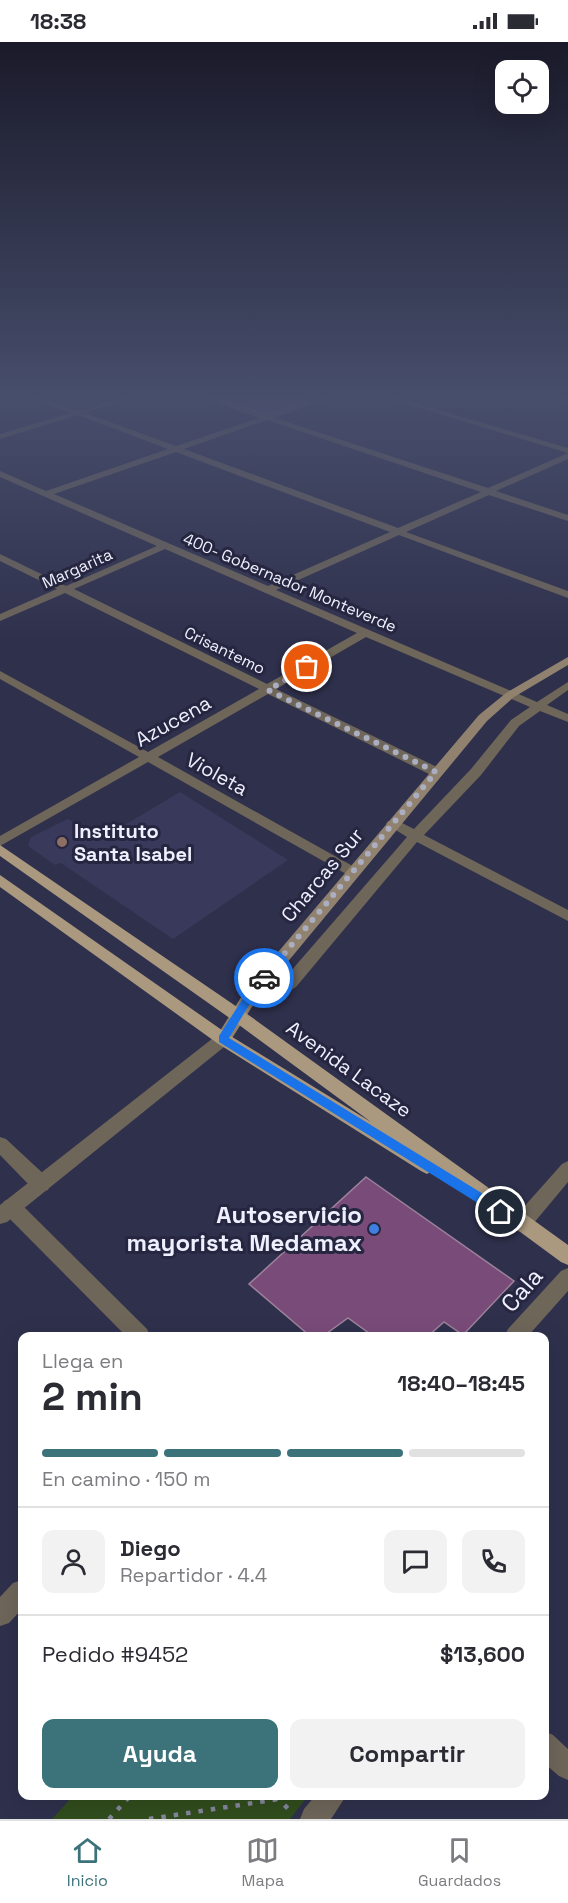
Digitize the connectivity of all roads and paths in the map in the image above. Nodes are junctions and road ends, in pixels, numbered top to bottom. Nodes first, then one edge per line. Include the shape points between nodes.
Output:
1 (9, 479) edge
2 (89, 479) edge
3 (258, 479) edge
4 (453, 479) edge
5 (516, 479) edge
6 (489, 491) junction
7 (46, 494) junction
8 (568, 518) edge
9 (397, 531) junction
10 (165, 546) junction
11 (0, 557) edge
12 (66, 589) junction
13 (268, 590) junction
14 (568, 595) edge
15 (0, 618) edge
16 (365, 633) junction
17 (568, 660) edge
18 (0, 674) edge
19 (568, 685) edge
20 (268, 690) junction
21 (510, 695) junction
22 (538, 705) junction
23 (568, 718) edge
24 (147, 758) junction
25 (436, 772) junction
26 (393, 824) junction
27 (416, 835) junction
28 (0, 842) edge
29 (0, 849) edge
30 (353, 872) junction
31 (0, 880) edge
32 (568, 916) edge
33 (251, 995) junction
34 (237, 1015) junction
35 (223, 1039) junction
36 (0, 1144) edge
37 (568, 1169) edge
38 (41, 1184) junction
39 (6, 1212) edge
40 (521, 1224) junction
41 (568, 1256) edge
42 (568, 1276) edge
43 (136, 1332) edge
44 (519, 1332) edge
45 (18, 1596) edge
46 (0, 1614) edge
47 (549, 1749) edge
48 (568, 1767) edge
49 (126, 1800) edge
50 (260, 1800) edge
51 (281, 1800) edge
52 (329, 1800) edge
53 (109, 1819) edge
54 (149, 1819) edge
55 (297, 1819) edge
56 (314, 1819) edge

1 - 7 street, 400- Gobernador Monteverde
2 - 7 street
3 - 9 street
4 - 6 street
5 - 6 street
6 - 8 street
6 - 9 street
7 - 10 street, 400- Gobernador Monteverde
9 - 13 street
9 - 14 street
10 - 12 street, Margarita
10 - 13 street, 400- Gobernador Monteverde
11 - 12 street, Crisantemo
12 - 15 street, Margarita
12 - 20 street, Crisantemo
13 - 16 street, 400- Gobernador Monteverde
16 - 20 street, Azucena
16 - 21 street, 400- Gobernador Monteverde
17 - 21 main road, Charcas Sur
18 - 24 street, Violeta
19 - 22 street
20 - 24 street, Azucena
20 - 25 street, Crisantemo
21 - 22 street, 400- Gobernador Monteverde
21 - 25 main road, Charcas Sur via 483,718
22 - 23 street, 400- Gobernador Monteverde
22 - 27 street via 515,723 476,772
24 - 28 street, Azucena
24 - 30 street, Violeta
25 - 26 main road, Charcas Sur
26 - 27 street
26 - 30 main road, Charcas Sur
27 - 32 street
27 - 33 street via 290,983 278,992
29 - 34 main road, Avenida Lacaze
30 - 33 main road, Charcas Sur
31 - 35 main road, Avenida Lacaze
33 - 34 main road, Charcas Sur
34 - 35 main road, Charcas Sur
34 - 40 main road, Avenida Lacaze
35 - 38 street, Charcas Sur
35 - 40 main road, Avenida Lacaze
36 - 38 street
37 - 40 street
38 - 39 street, Charcas Sur
39 - 43 street
40 - 41 main road, Avenida Lacaze
42 - 44 street, Cala
45 - 46 street
47 - 48 street
49 - 53 path
50 - 54 path
51 - 55 path
52 - 56 street

